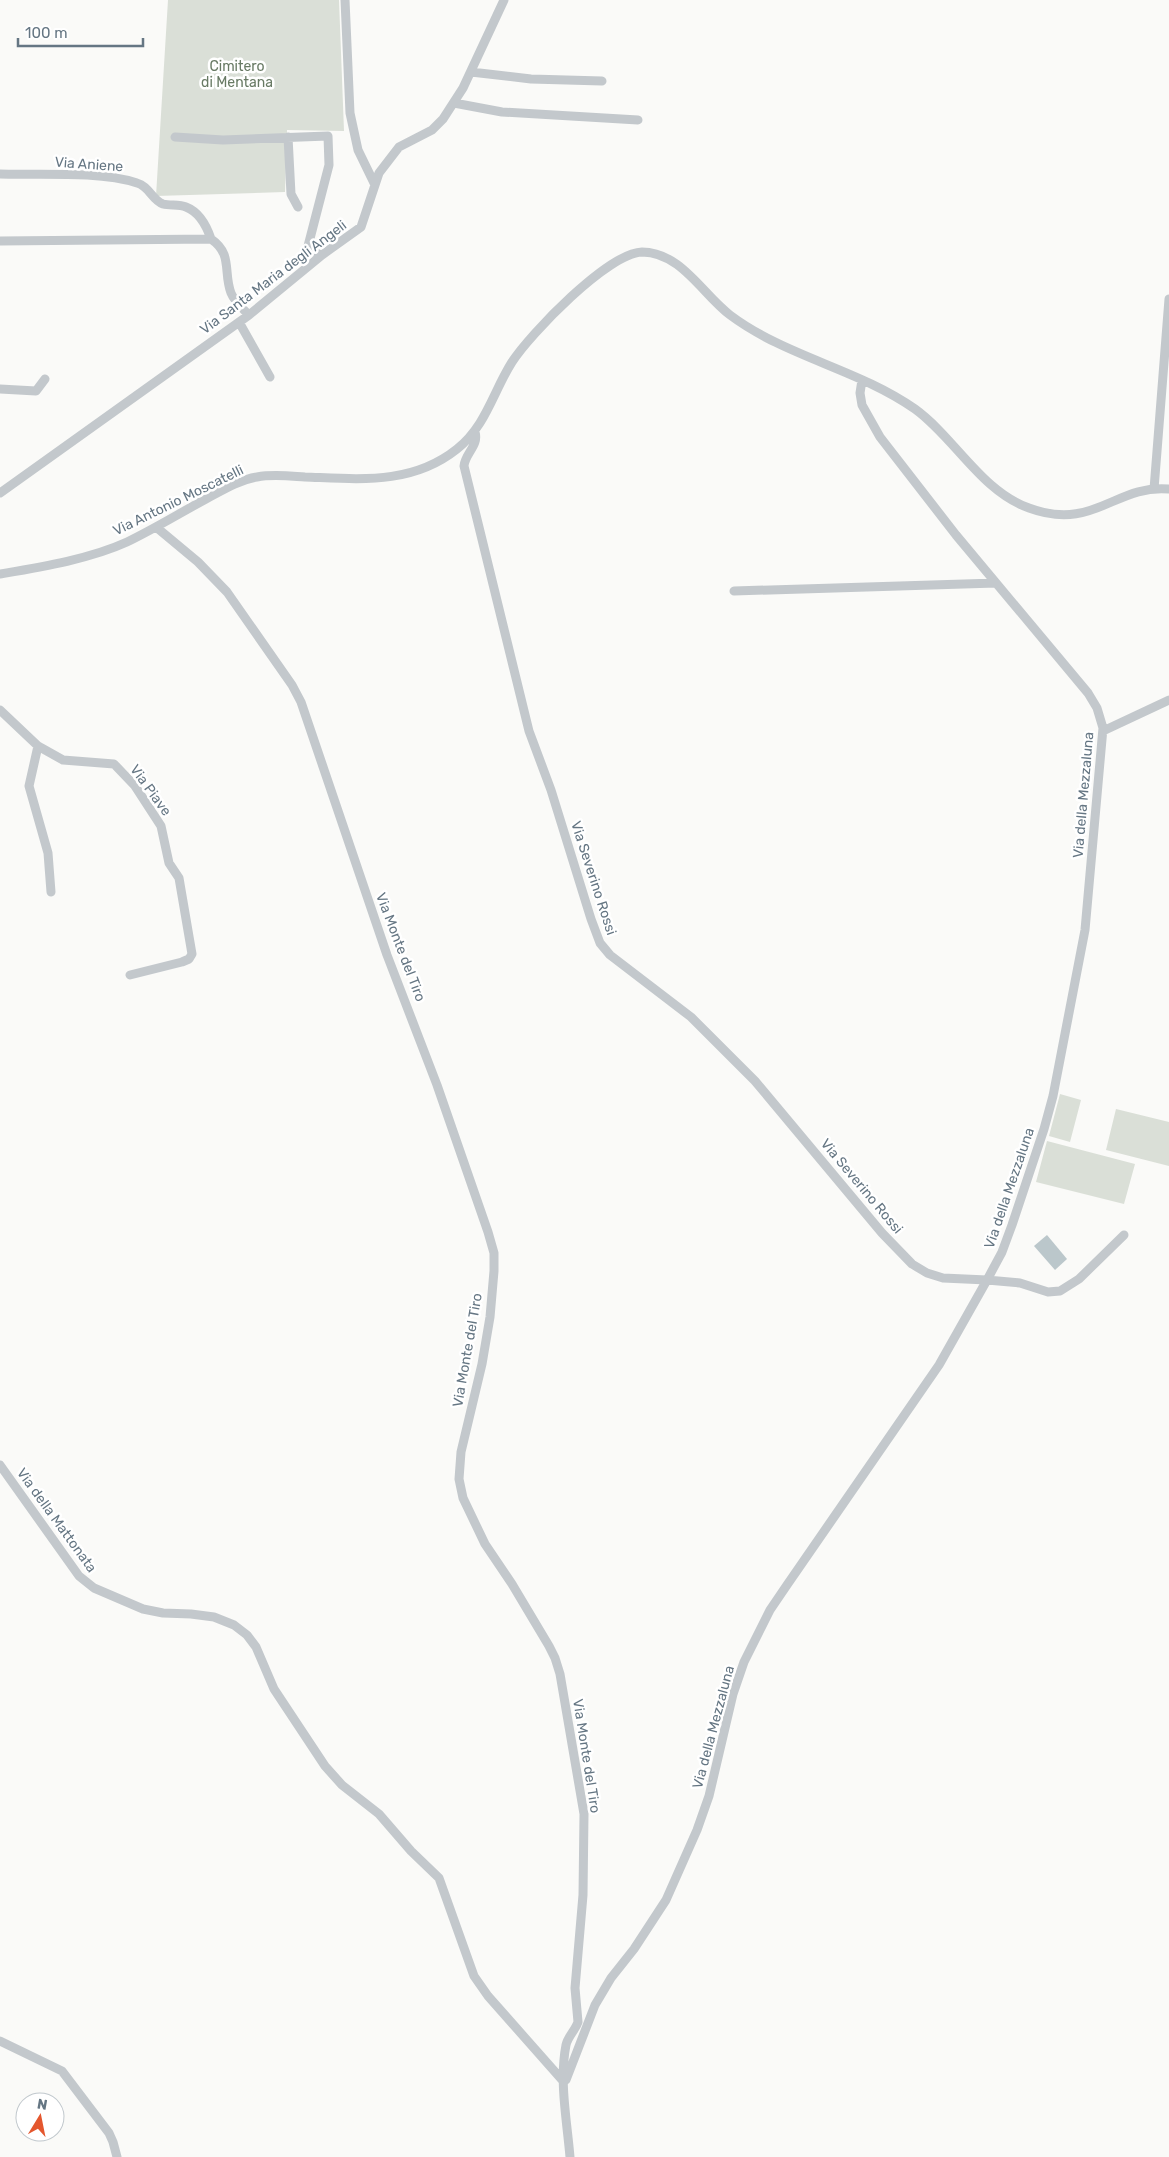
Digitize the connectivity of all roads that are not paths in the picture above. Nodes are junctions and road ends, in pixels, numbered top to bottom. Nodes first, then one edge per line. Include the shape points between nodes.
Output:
1 (345, 0) edge
2 (504, 0) edge
3 (471, 72) junction
4 (602, 81) dead end
5 (454, 103) junction
6 (638, 120) dead end
7 (176, 136) dead end
8 (288, 137) junction
9 (0, 174) edge
10 (375, 185) junction
11 (298, 206) dead end
12 (211, 239) junction
13 (0, 241) edge
14 (322, 254) junction
15 (1169, 299) edge
16 (249, 315) junction
17 (239, 322) junction
18 (270, 377) dead end
19 (45, 379) dead end
20 (862, 380) junction
21 (0, 389) edge
22 (475, 432) junction
23 (1154, 489) junction
24 (1169, 489) edge
25 (0, 493) edge
26 (156, 527) junction
27 (0, 574) edge
28 (996, 583) junction
29 (734, 591) dead end
30 (1169, 700) edge
31 (0, 710) edge
32 (1103, 731) junction
33 (38, 746) junction
34 (51, 892) dead end
35 (130, 975) dead end
36 (1124, 1235) dead end
37 (987, 1280) junction
38 (0, 1465) edge
39 (0, 2040) edge
40 (564, 2082) junction
41 (117, 2157) edge
42 (570, 2157) edge

1 - 10 street via 350,113 358,150
2 - 3 street, Via Santa Maria degli Angeli
3 - 4 street via 531,79
3 - 5 street, Via Santa Maria degli Angeli
5 - 6 street via 502,112
5 - 10 street, Via Santa Maria degli Angeli via 436,127 399,147 378,173
7 - 8 street via 223,140
8 - 11 street via 292,194
8 - 14 street via 328,136 329,165 307,250
9 - 12 street, Via Aniene via 116,177 140,183 164,204 186,207 195,213
10 - 14 street, Via Santa Maria degli Angeli via 361,227
12 - 13 street
12 - 16 street, Via Aniene via 224,252 231,294
14 - 16 street, Via Santa Maria degli Angeli
15 - 23 street
16 - 17 street, Via Santa Maria degli Angeli
17 - 18 street
17 - 25 street, Via Santa Maria degli Angeli
19 - 21 street via 36,391
20 - 22 street, Via Antonio Moscatelli via 778,344 736,319 672,262 653,254 634,253 606,268 532,335 509,367
20 - 23 street, Via Antonio Moscatelli via 918,411 994,487 1028,508 1053,515 1077,515
20 - 28 street, Via della Mezzaluna via 861,401 868,418 903,468
22 - 26 street, Via Antonio Moscatelli via 444,458 412,473 370,479 255,477
22 - 37 street, Via Severino Rossi via 476,442 464,466 488,568 529,730 600,943 610,955 696,1022 755,1081 910,1262 938,1277
23 - 24 street, Via Antonio Moscatelli
26 - 27 street, Via Antonio Moscatelli via 103,551
26 - 40 street, Via Monte del Tiro via 198,562 227,592 301,702 387,955 434,1077 491,1242 494,1271 490,1317 464,1438 459,1479 476,1528 544,1637 560,1674 584,1814 583,1895 575,1988 578,2022 566,2044
28 - 29 street
28 - 32 street, Via della Mezzaluna via 1088,693 1098,710
30 - 32 street
31 - 33 street, Via Piave
32 - 37 street, Via della Mezzaluna via 1085,930 1055,1082 1044,1130 1017,1212
33 - 34 street via 29,786 48,854
33 - 35 street, Via Piave via 63,760 114,764 134,786 161,826 169,863 179,878 192,954 182,962
36 - 37 street via 1079,1279 1063,1290 1048,1292 1020,1283
37 - 40 street, Via della Mezzaluna via 939,1365 770,1610 733,1694 718,1764 697,1830 662,1908 595,2005
38 - 40 street, Via della Mattonata via 79,1576 90,1586 148,1611 214,1617 234,1625 247,1635 256,1647 274,1689 325,1766 342,1785 379,1814 437,1876 478,1983
39 - 41 street via 62,2071 107,2130
40 - 42 street, Via della Mezzaluna

